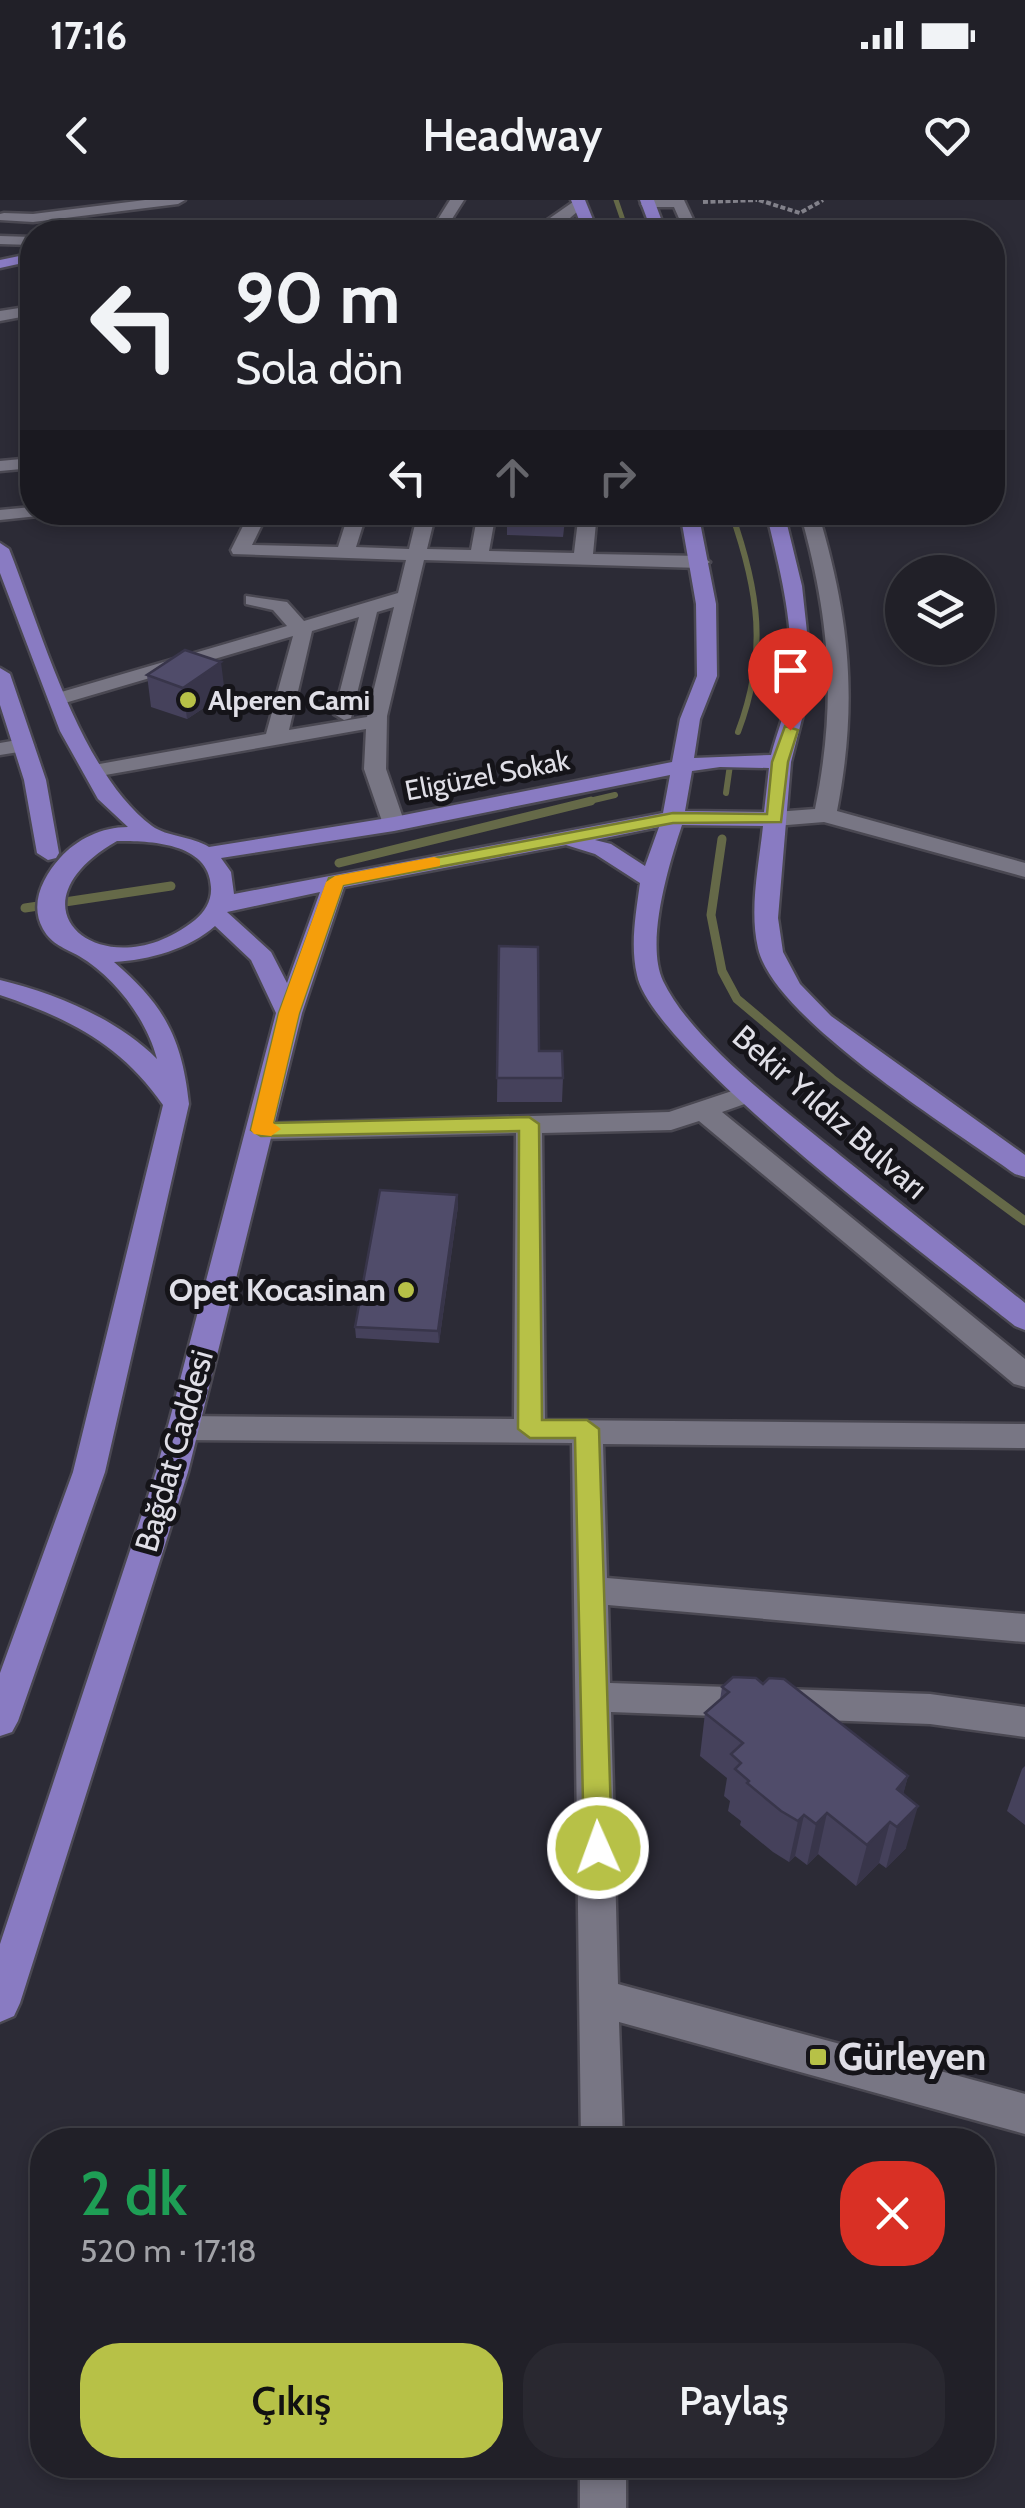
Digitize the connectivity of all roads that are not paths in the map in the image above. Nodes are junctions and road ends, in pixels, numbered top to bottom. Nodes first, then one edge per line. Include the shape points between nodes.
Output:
1 (0, 200) edge
2 (45, 200) edge
3 (178, 200) edge
4 (578, 202) edge
5 (648, 202) edge
6 (30, 207) junction
7 (2, 218) edge
8 (559, 220) edge
9 (687, 220) edge
10 (252, 525) edge
11 (354, 525) edge
12 (423, 525) edge
13 (485, 525) edge
14 (586, 525) edge
15 (692, 525) edge
16 (778, 525) edge
17 (813, 525) edge
18 (0, 549) edge
19 (345, 553) junction
20 (417, 555) junction
21 (480, 556) junction
22 (582, 559) junction
23 (701, 562) junction
24 (406, 597) junction
25 (253, 600) dead end
26 (364, 607) junction
27 (298, 626) junction
28 (0, 674) edge
29 (58, 699) junction
30 (344, 714) dead end
31 (377, 721) junction
32 (276, 738) junction
33 (24, 744) junction
34 (0, 749) edge
35 (780, 762) junction
36 (682, 766) junction
37 (94, 772) junction
38 (825, 815) junction
39 (673, 818) junction
40 (775, 819) junction
41 (394, 824) junction
42 (148, 834) junction
43 (566, 838) junction
44 (48, 852) junction
45 (206, 854) junction
46 (26, 868) dead end
47 (1025, 870) edge
48 (652, 880) junction
49 (335, 882) junction
50 (217, 908) junction
51 (32, 940) dead end
52 (92, 956) junction
53 (0, 988) edge
54 (289, 1013) junction
55 (747, 1094) junction
56 (176, 1104) junction
57 (704, 1112) junction
58 (529, 1124) junction
59 (261, 1130) junction
60 (1025, 1168) edge
61 (1025, 1319) edge
62 (1025, 1376) edge
63 (183, 1428) junction
64 (530, 1429) junction
65 (587, 1429) junction
66 (1025, 1436) edge
67 (591, 1590) junction
68 (1025, 1628) edge
69 (594, 1697) junction
70 (0, 1721) edge
71 (1025, 1722) edge
72 (602, 1998) junction
73 (0, 2003) edge
74 (1025, 2114) edge
75 (602, 2128) edge
76 (603, 2478) edge
77 (603, 2508) edge

1 - 6 street
2 - 6 street
3 - 7 street
4 - 8 street
5 - 9 street via 679,203
6 - 7 street
10 - 19 street via 240,550
11 - 19 street
12 - 20 street
13 - 21 street
14 - 22 street
15 - 23 main road, Bekir Yıldız Bulvarı
16 - 35 main road, Bekir Yıldız Bulvarı via 794,586 800,660
17 - 38 street via 844,670 841,738
18 - 29 main road
19 - 20 street
20 - 21 street
20 - 24 street
21 - 22 street
22 - 23 street
23 - 36 main road, Bekir Yıldız Bulvarı via 706,676
24 - 26 street
24 - 31 street
25 - 27 street via 280,606
26 - 27 street
26 - 30 street via 369,615
27 - 29 street
27 - 32 street via 304,633
28 - 33 main road
29 - 37 main road
31 - 32 street
31 - 41 street via 375,769
32 - 37 street
33 - 34 street
33 - 44 main road
35 - 36 main road, Eligüzel Sokak
35 - 40 main road, Bekir Yıldız Bulvarı
36 - 39 main road, Bekir Yıldız Bulvarı
36 - 41 main road, Eligüzel Sokak
37 - 42 main road via 106,794
38 - 40 street
38 - 47 street
39 - 40 main road
39 - 43 main road
39 - 48 main road, Bekir Yıldız Bulvarı
40 - 60 main road, Bekir Yıldız Bulvarı via 767,935 789,987 842,1038
41 - 45 main road, Eligüzel Sokak
42 - 44 main road via 113,834
42 - 45 main road
43 - 48 main road via 603,849
43 - 49 main road
44 - 46 main road
45 - 50 main road via 221,871 225,892
48 - 55 main road, Bekir Yıldız Bulvarı via 649,978 677,1021
49 - 50 main road
49 - 54 main road, Bağdat Caddesi
50 - 52 main road via 194,932 162,947
50 - 54 main road via 262,957
51 - 52 main road
52 - 56 main road via 154,1017 173,1057
53 - 56 main road via 100,1030 145,1061
54 - 59 main road, Bağdat Caddesi
55 - 57 street
55 - 61 main road, Bekir Yıldız Bulvarı
56 - 70 main road via 88,1472
57 - 58 street via 671,1120
57 - 62 street
58 - 59 street
58 - 64 street
59 - 63 main road, Bağdat Caddesi
63 - 64 street
63 - 73 main road, Bağdat Caddesi
64 - 65 street
65 - 66 street
65 - 67 street
67 - 68 street
67 - 69 street
69 - 71 street via 930,1708
69 - 72 street
72 - 74 street
72 - 75 street
76 - 77 street

